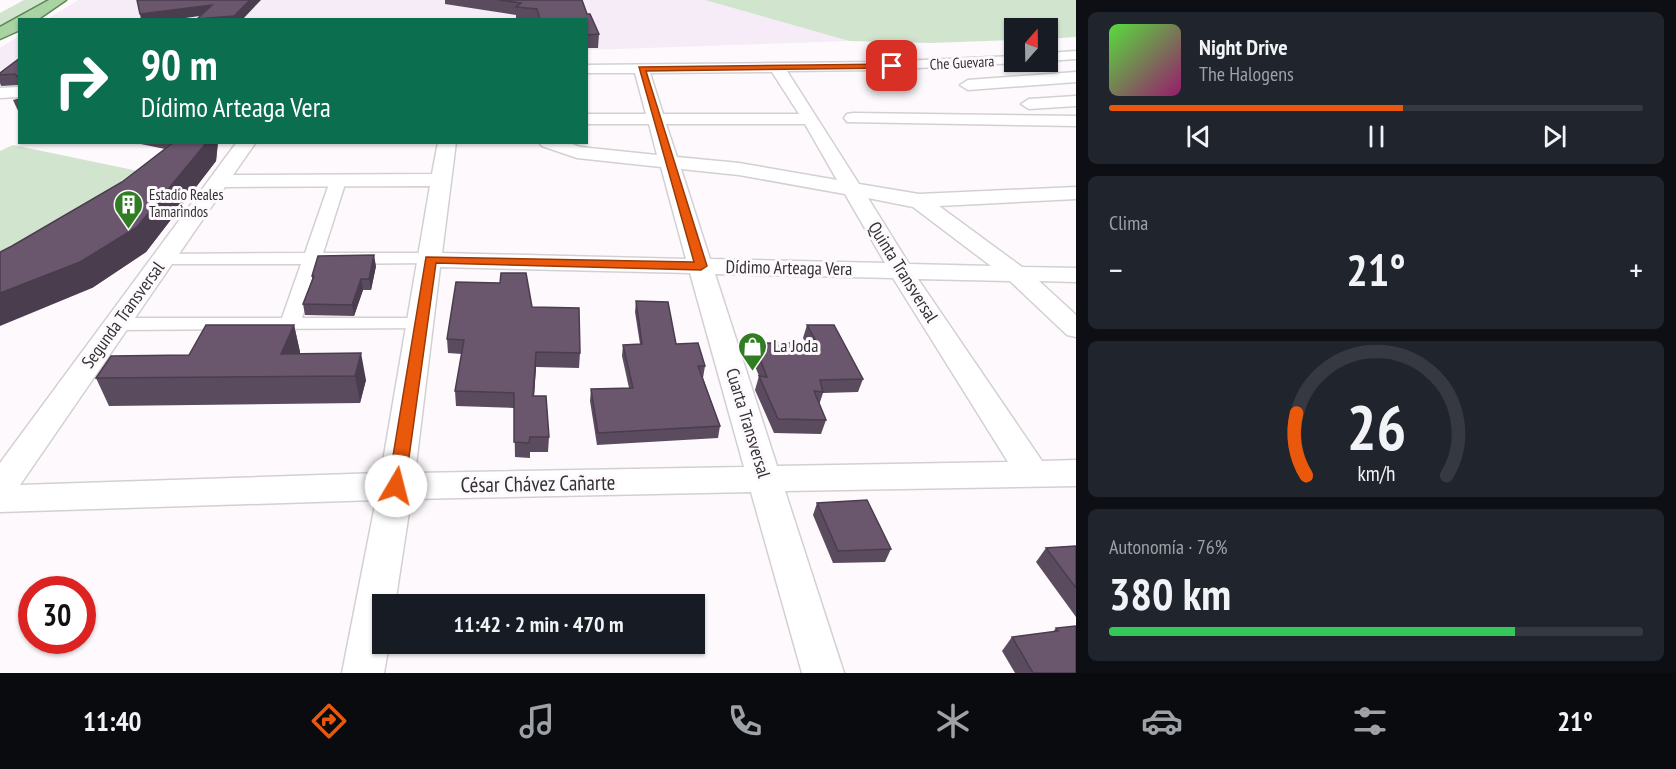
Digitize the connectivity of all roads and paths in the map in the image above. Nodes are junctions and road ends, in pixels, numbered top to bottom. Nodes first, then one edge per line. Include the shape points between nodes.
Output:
1 (59, 0) edge
2 (28, 18) edge
3 (18, 24) edge
4 (0, 34) edge
5 (1076, 55) edge
6 (1058, 56) edge
7 (1004, 61) edge
8 (931, 65) junction
9 (777, 68) junction
10 (588, 69) edge
11 (641, 69) junction
12 (1041, 72) edge
13 (1076, 77) edge
14 (1056, 79) junction
15 (968, 85) junction
16 (1076, 88) edge
17 (18, 92) edge
18 (0, 93) edge
19 (996, 100) dead end
20 (1076, 101) edge
21 (811, 118) junction
22 (853, 118) dead end
23 (588, 119) edge
24 (657, 119) junction
25 (960, 119) junction
26 (1076, 121) edge
27 (245, 144) edge
28 (447, 144) edge
29 (554, 144) edge
30 (669, 163) junction
31 (442, 180) junction
32 (220, 181) junction
33 (338, 181) junction
34 (1076, 193) edge
35 (858, 198) junction
36 (917, 200) junction
37 (314, 258) junction
38 (430, 259) junction
39 (164, 260) junction
40 (701, 266) junction
41 (901, 271) junction
42 (1017, 274) junction
43 (1076, 275) edge
44 (290, 323) junction
45 (117, 324) junction
46 (420, 324) junction
47 (1076, 329) edge
48 (1076, 473) edge
49 (1033, 474) junction
50 (765, 479) junction
51 (396, 486) junction
52 (0, 488) edge
53 (0, 499) edge
54 (363, 673) edge
55 (823, 673) edge

1 - 2 main road
3 - 4 main road
5 - 6 street
7 - 8 street, Che Guevara
8 - 9 street, Che Guevara
8 - 15 street
9 - 11 street, Che Guevara
9 - 21 street, Quinta Transversal
10 - 11 street, Che Guevara
11 - 24 street, Cuarta Transversal
12 - 14 street
13 - 14 street
14 - 15 street
14 - 16 street
15 - 19 street
17 - 18 street
20 - 25 street via 942,109
21 - 24 street
21 - 35 street, Quinta Transversal
22 - 25 street
23 - 24 street
24 - 30 street, Cuarta Transversal
25 - 26 street
27 - 32 street, Segunda Transversal
28 - 31 street
29 - 30 street via 577,152
30 - 35 street via 739,169
30 - 40 street, Cuarta Transversal
31 - 33 street
31 - 38 street
32 - 33 street
32 - 39 street, Segunda Transversal
33 - 37 street
34 - 36 street
35 - 36 street
35 - 41 street, Quinta Transversal
36 - 42 street
37 - 38 street
37 - 39 street
37 - 44 street
38 - 40 street, Dídimo Arteaga Vera
38 - 46 street
39 - 45 street, Segunda Transversal
40 - 41 street, Dídimo Arteaga Vera
40 - 50 street, Cuarta Transversal
41 - 42 street, Dídimo Arteaga Vera
41 - 49 street, Quinta Transversal
42 - 43 street, Dídimo Arteaga Vera
42 - 47 street
44 - 45 street
44 - 46 street
45 - 52 street, Segunda Transversal
46 - 51 street
48 - 49 street, César Chávez Cañarte
49 - 50 street, César Chávez Cañarte
50 - 51 street, César Chávez Cañarte
50 - 55 street, Cuarta Transversal
51 - 53 street, César Chávez Cañarte
51 - 54 street

